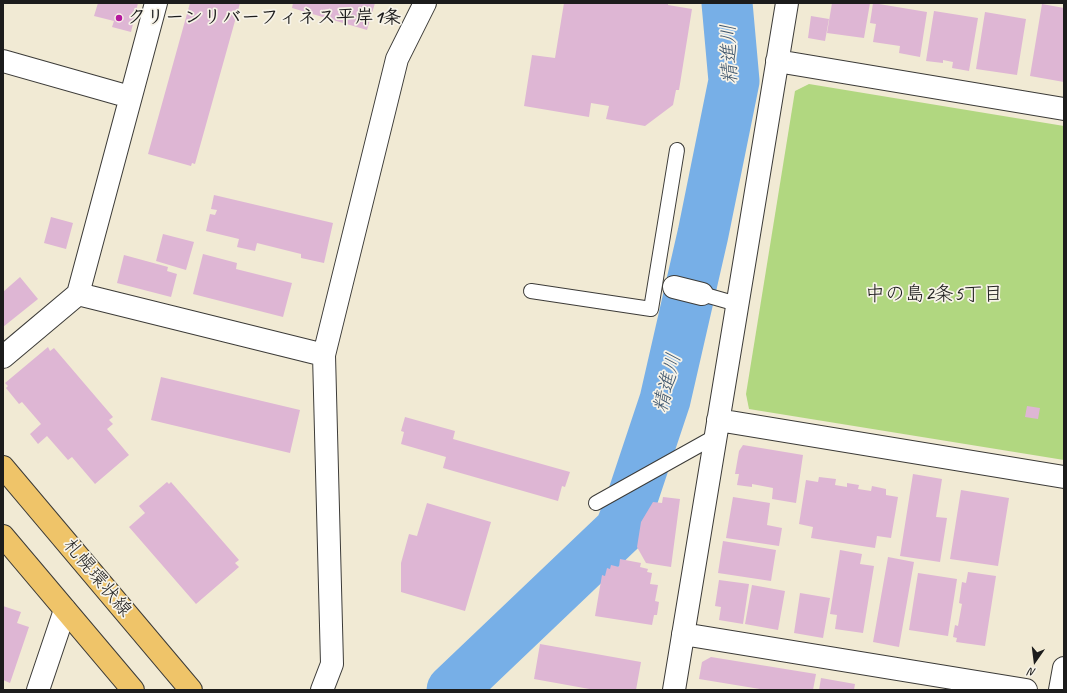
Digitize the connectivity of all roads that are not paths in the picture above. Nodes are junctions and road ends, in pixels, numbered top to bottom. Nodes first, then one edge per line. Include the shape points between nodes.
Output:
1 (156, 3) edge
2 (425, 3) edge
3 (787, 3) edge
4 (3, 61) edge
5 (777, 61) junction
6 (130, 97) junction
7 (1064, 109) edge
8 (677, 150) dead end
9 (665, 284) junction
10 (531, 291) dead end
11 (78, 294) junction
12 (702, 294) joint
13 (737, 304) junction
14 (324, 355) junction
15 (3, 357) edge
16 (717, 428) junction
17 (3, 467) edge
18 (1064, 477) edge
19 (596, 503) dead end
20 (3, 536) edge
21 (65, 610) junction
22 (683, 634) junction
23 (1064, 668) edge
24 (38, 690) edge
25 (133, 690) edge
26 (191, 690) edge
27 (322, 690) edge
28 (674, 690) edge
29 (1026, 690) edge
30 (1060, 690) edge

1 - 6 street
2 - 14 street via 397,59
3 - 5 street
4 - 6 street
5 - 7 street
5 - 13 street
6 - 11 street
8 - 9 lane
9 - 10 lane via 651,309
9 - 12 street
11 - 14 street
11 - 15 street
12 - 13 lane
13 - 16 street
14 - 27 street via 332,664
16 - 18 street
16 - 19 lane via 670,461
16 - 22 street
17 - 26 main road, 札幌環状線
20 - 21 main road
21 - 24 street
21 - 25 main road
22 - 28 street
22 - 29 street
23 - 30 street

